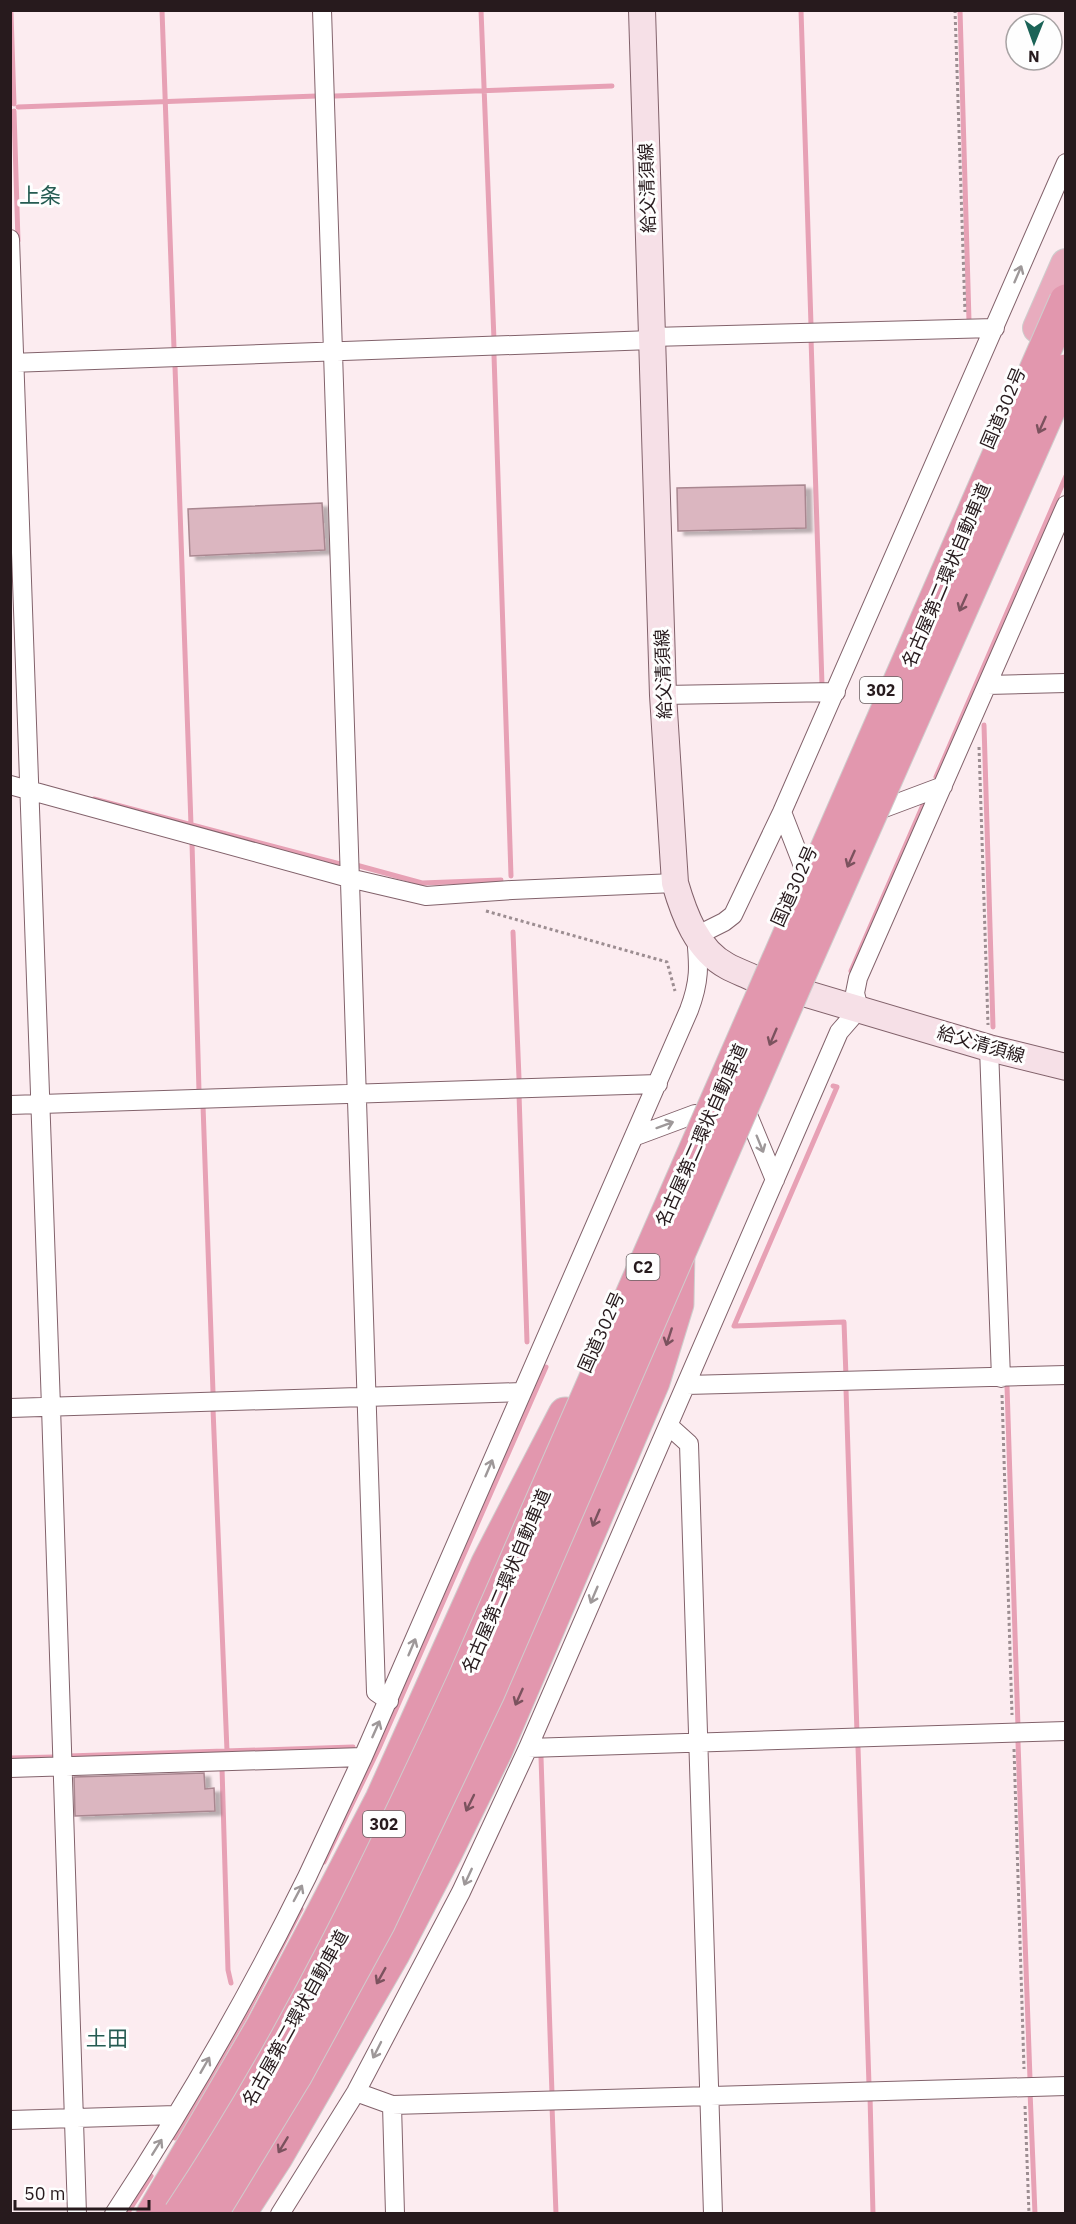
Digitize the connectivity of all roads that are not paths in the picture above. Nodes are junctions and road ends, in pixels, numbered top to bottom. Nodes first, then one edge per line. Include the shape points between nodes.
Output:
1 (322, 10) edge
2 (642, 10) edge
3 (1065, 163) edge
4 (10, 238) edge
5 (1065, 264) edge
6 (1065, 301) edge
7 (995, 328) junction
8 (652, 339) junction
9 (333, 352) junction
10 (13, 363) edge
11 (1065, 371) edge
12 (1065, 505) edge
13 (1065, 683) edge
14 (987, 685) junction
15 (836, 692) junction
16 (663, 695) junction
17 (10, 786) edge
18 (943, 786) junction
19 (28, 790) junction
20 (782, 812) junction
21 (818, 834) junction
22 (803, 866) junction
23 (349, 878) junction
24 (675, 883) junction
25 (696, 936) junction
26 (753, 978) junction
27 (859, 1009) junction
28 (988, 1048) junction
29 (722, 1051) junction
30 (1065, 1067) edge
31 (658, 1084) junction
32 (356, 1094) junction
33 (40, 1104) junction
34 (10, 1105) edge
35 (695, 1114) junction
36 (636, 1136) junction
37 (670, 1175) junction
38 (774, 1180) junction
39 (1065, 1375) edge
40 (1001, 1378) junction
41 (686, 1385) junction
42 (522, 1392) junction
43 (366, 1397) junction
44 (51, 1407) junction
45 (10, 1408) edge
46 (565, 1414) junction
47 (669, 1426) junction
48 (389, 1701) junction
49 (1065, 1731) edge
50 (699, 1743) junction
51 (528, 1748) junction
52 (363, 1757) junction
53 (61, 1766) junction
54 (10, 1768) edge
55 (1065, 2085) edge
56 (356, 2092) junction
57 (710, 2096) junction
58 (392, 2105) junction
59 (176, 2115) junction
60 (74, 2118) junction
61 (10, 2120) edge
62 (77, 2214) edge
63 (114, 2214) edge
64 (153, 2214) edge
65 (165, 2214) edge
66 (180, 2214) edge
67 (212, 2214) edge
68 (239, 2214) edge
69 (280, 2214) edge
70 (395, 2214) edge
71 (713, 2214) edge

1 - 9 street
2 - 8 main road, 給父清須線
7 -> 3 street
4 - 10 street
5 - 21 highway, 国道302号 / 302
6 - 66 highway, 名古屋第二環状自動車道 / C2, bridge via 402,1815 355,1912 282,2045
7 - 8 street
7 - 15 street
8 - 9 street
8 - 16 main road, 給父清須線
9 - 10 street
9 - 23 street
10 - 19 street
11 -> 67 highway, 名古屋第二環状自動車道 / C2, bridge via 484,1703 346,1984
12 - 14 street
13 - 14 street
14 - 18 street
15 - 16 street
15 - 20 street
16 - 24 main road, 給父清須線
17 - 19 street
18 - 21 street
18 - 27 street via 858,978 855,993
19 - 23 street
19 - 33 street
20 - 22 street
20 - 25 street via 733,915
21 - 22 highway, 国道302号 / 302
22 - 26 highway, 国道302号 / 302
23 - 24 street via 426,896
23 - 32 street
24 - 25 main road, 給父清須線
25 - 26 main road, 給父清須線 via 725,965
25 - 31 street via 698,987
26 - 27 main road, 給父清須線
26 - 29 highway, 国道302号 / 302
27 - 28 main road, 給父清須線
27 - 38 street via 839,1032
28 - 30 main road, 給父清須線
28 - 40 street
29 - 35 highway, 国道302号 / 302
29 -> 38 street
31 - 32 street
31 - 36 street
32 - 33 street
32 - 43 street
33 - 34 street
33 - 44 street
36 -> 35 street
35 - 37 highway, 国道302号 / 302
36 - 42 street
37 - 46 highway, 国道302号 / 302
37 -> 68 highway via 679,1266 677,1304 653,1382 496,1750 445,1854 389,1962
38 - 41 street
39 - 40 street
40 - 41 street
41 - 47 street
42 - 43 street
48 -> 42 street
43 - 44 street
43 - 48 street via 376,1692
44 - 45 street
44 - 53 street
46 - 64 highway via 488,1563 382,1798 329,1903 263,2026
46 - 65 highway, 国道302号 / 302 via 394,1805 261,2055
47 - 50 street via 689,1444
47 -> 51 street
52 -> 48 street
49 - 50 street
50 - 51 street
50 - 57 street
51 -> 56 street via 461,1892
52 - 53 street
59 -> 52 street via 291,1908
53 - 54 street
53 - 60 street
55 - 57 street
56 - 58 street
56 - 69 street
57 - 58 street
57 - 71 street
58 - 70 street
59 - 60 street
63 -> 59 street
60 - 61 street
60 - 62 street

